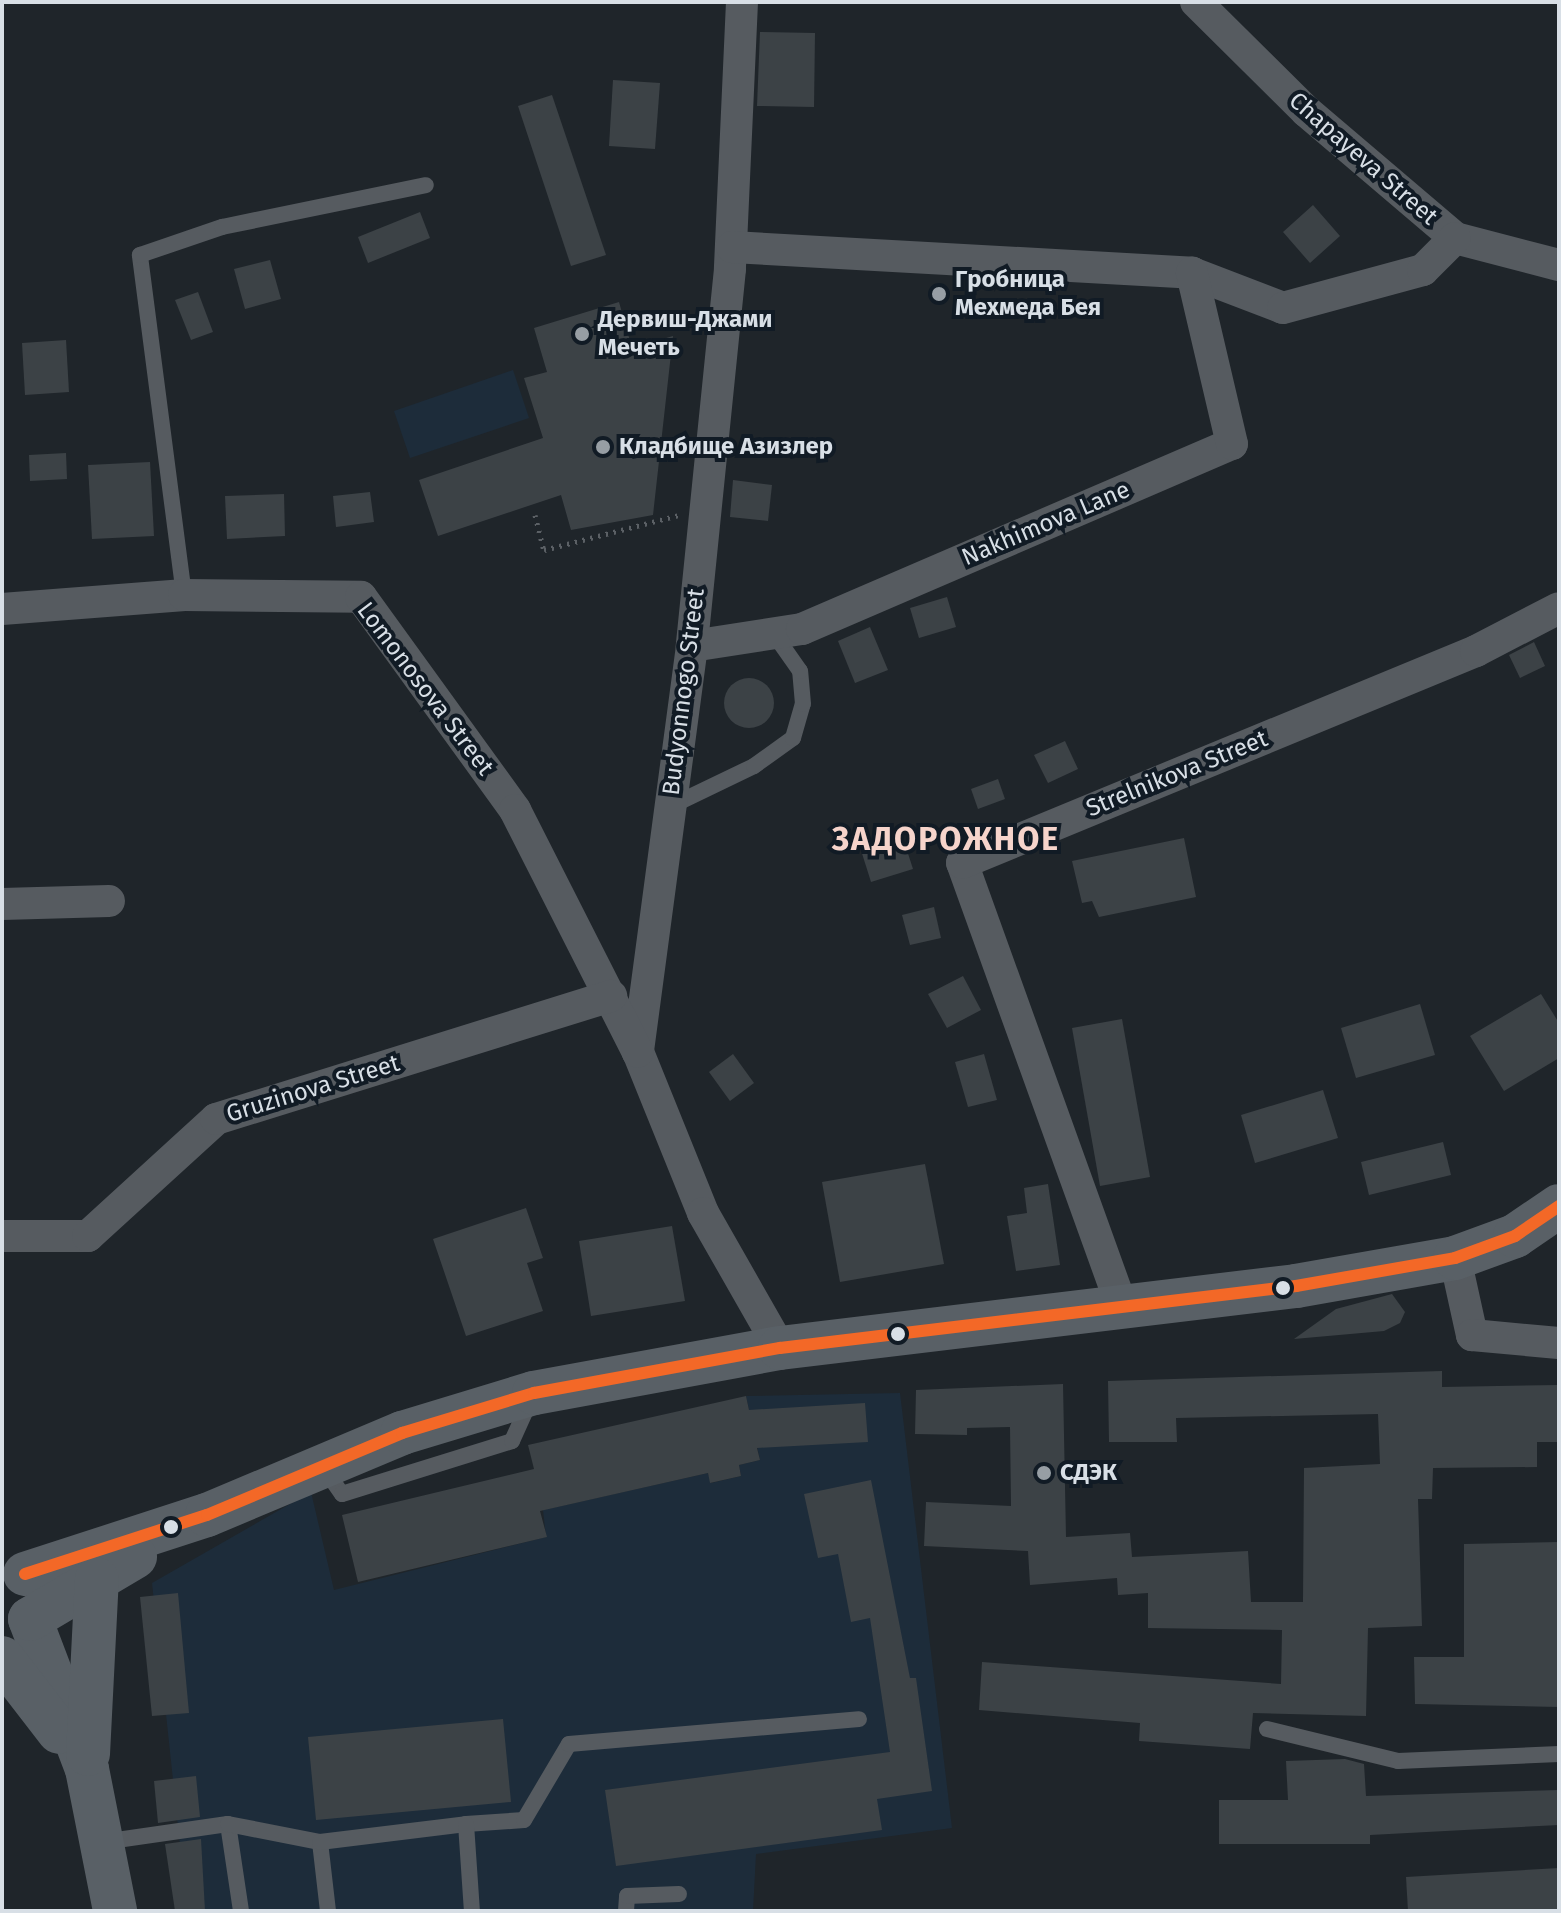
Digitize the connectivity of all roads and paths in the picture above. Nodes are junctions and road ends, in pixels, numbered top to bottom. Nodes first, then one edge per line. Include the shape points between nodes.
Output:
1 (742, 2) edge
2 (1196, 2) edge
3 (426, 185) dead end
4 (1455, 238) junction
5 (732, 247) junction
6 (1559, 265) edge
7 (1192, 273) junction
8 (703, 509) junction
9 (535, 515) dead end
10 (184, 595) junction
11 (1559, 608) edge
12 (2, 609) edge
13 (774, 634) junction
14 (692, 646) junction
15 (669, 807) junction
16 (109, 901) dead end
17 (2, 904) edge
18 (611, 996) junction
19 (638, 1052) junction
20 (1559, 1206) edge
21 (2, 1236) edge
22 (1455, 1258) junction
23 (1122, 1307) junction
24 (1559, 1343) edge
25 (780, 1348) junction
26 (207, 1515) junction
27 (13, 1566) edge
28 (97, 1579) junction
29 (16, 1631) edge
30 (2, 1658) edge
31 (859, 1719) dead end
32 (1267, 1729) dead end
33 (1559, 1754) edge
34 (87, 1769) junction
35 (228, 1824) junction
36 (466, 1824) junction
37 (320, 1842) junction
38 (101, 1843) junction
39 (679, 1894) dead end
40 (115, 1911) edge
41 (241, 1911) edge
42 (328, 1911) edge
43 (472, 1911) edge
44 (626, 1911) edge

1 - 5 street, Budyonnogo Street
2 - 4 street, Chapayeva Street via 1306,111
3 - 10 lane via 222,227 140,255
4 - 6 street, Chapayeva Street
4 - 7 street via 1423,270 1283,308
5 - 7 street
5 - 8 street, Budyonnogo Street
7 - 13 street, Nakhimova Lane via 1232,444 802,629
8 - 9 path via 544,550
8 - 14 street, Budyonnogo Street
10 - 12 street, Lomonosova Street
10 - 18 street, Lomonosova Street via 361,597 515,810
11 - 23 street, Strelnikova Street via 1476,651 962,863
13 - 14 street, Nakhimova Lane
13 - 15 lane via 800,671 803,704 793,738 754,766
14 - 15 street, Budyonnogo Street
15 - 19 street, Budyonnogo Street
16 - 17 street
18 - 19 street, Lomonosova Street
18 - 21 street, Gruzinova Street via 216,1119 88,1236
19 - 25 street, Budyonnogo Street via 703,1213
20 - 22 main road via 1515,1236
22 - 23 main road
22 - 24 street via 1472,1335
23 - 25 main road
25 - 26 main road via 534,1393 402,1433
26 - 27 main road
26 - 28 main road
27 - 29 main road via 34,1596
28 - 29 main road
28 - 34 main road
29 - 34 main road
30 - 34 main road
31 - 36 lane via 569,1744 524,1820
32 - 33 lane via 1398,1761
34 - 38 main road
35 - 37 lane
35 - 38 lane
35 - 41 lane
36 - 37 lane
36 - 43 lane
37 - 42 lane
38 - 40 main road
39 - 44 lane via 627,1896

